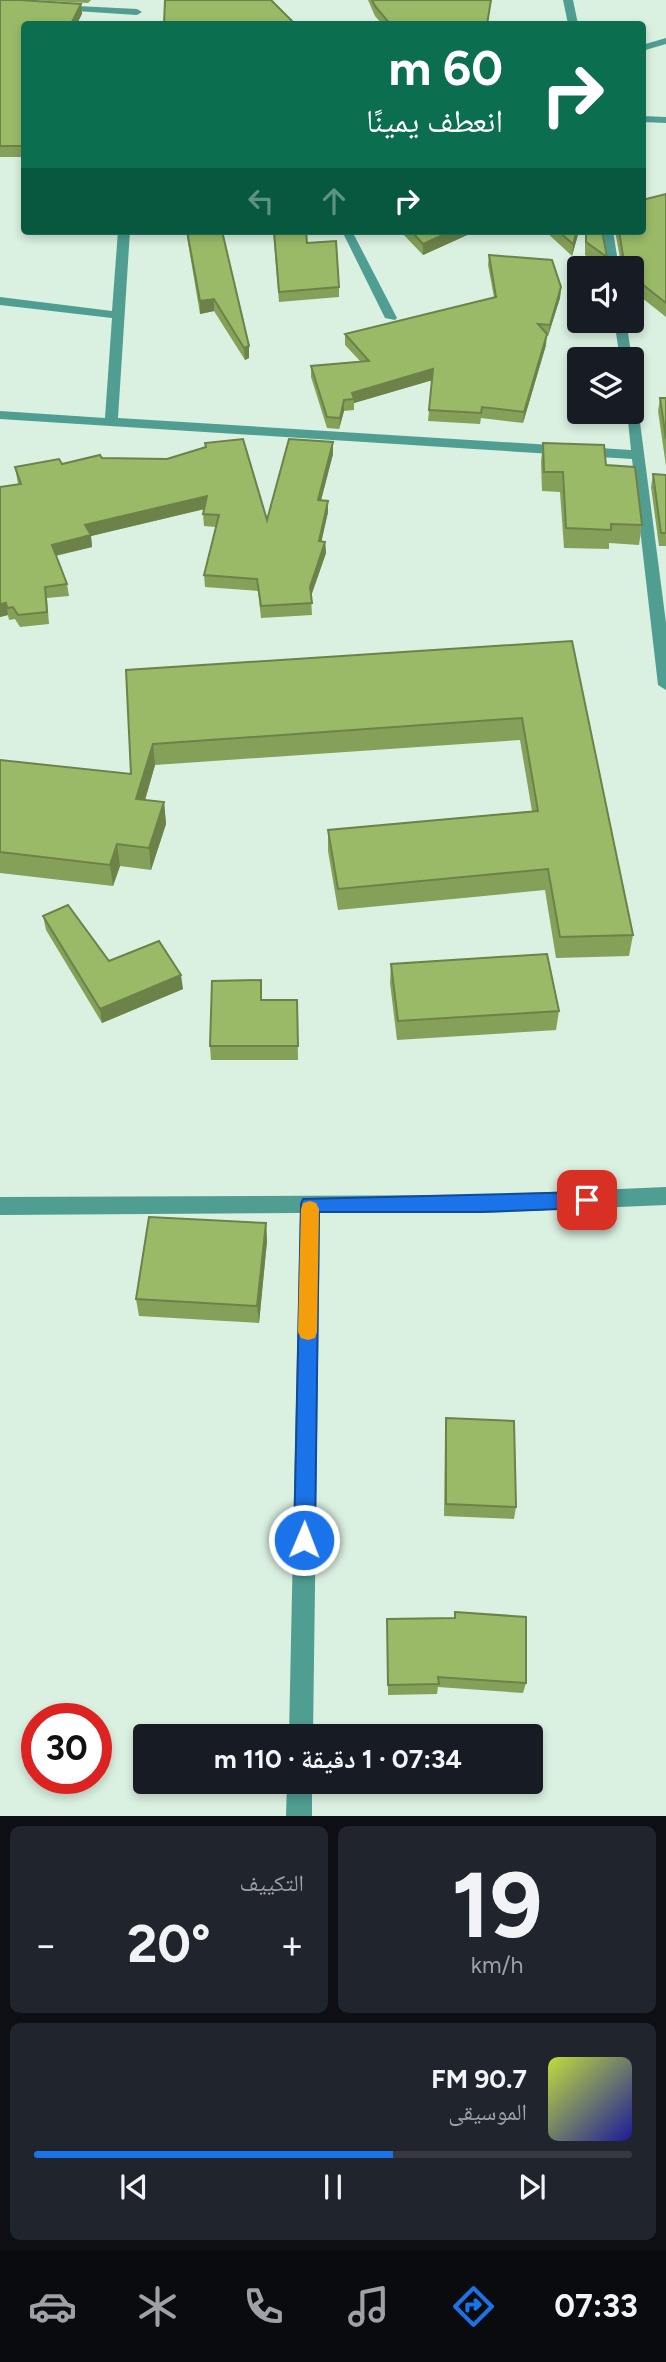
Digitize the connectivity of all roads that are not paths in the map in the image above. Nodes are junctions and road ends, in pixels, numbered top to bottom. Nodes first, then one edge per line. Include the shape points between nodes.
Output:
1 (138, 0) edge
2 (568, 0) edge
3 (55, 7) edge
4 (136, 12) junction
5 (136, 21) edge
6 (572, 21) edge
7 (666, 41) edge
8 (646, 47) edge
9 (646, 119) edge
10 (666, 120) edge
11 (124, 235) edge
12 (349, 235) edge
13 (608, 235) edge
14 (610, 256) edge
15 (0, 301) edge
16 (118, 315) junction
17 (391, 318) dead end
18 (0, 415) edge
19 (111, 420) junction
20 (635, 424) edge
21 (639, 455) junction
22 (666, 685) edge
23 (666, 1196) edge
24 (310, 1204) junction
25 (0, 1206) edge
26 (301, 1724) edge
27 (300, 1794) edge
28 (299, 1816) edge

1 - 4 street
2 - 6 street
3 - 4 street
4 - 5 street
7 - 8 street
9 - 10 street
11 - 16 street
12 - 17 lane
13 - 14 street
15 - 16 street
16 - 19 street
18 - 19 street
19 - 21 street
20 - 21 street
21 - 22 street
23 - 24 street via 481,1205
24 - 25 street
24 - 26 street
27 - 28 street

